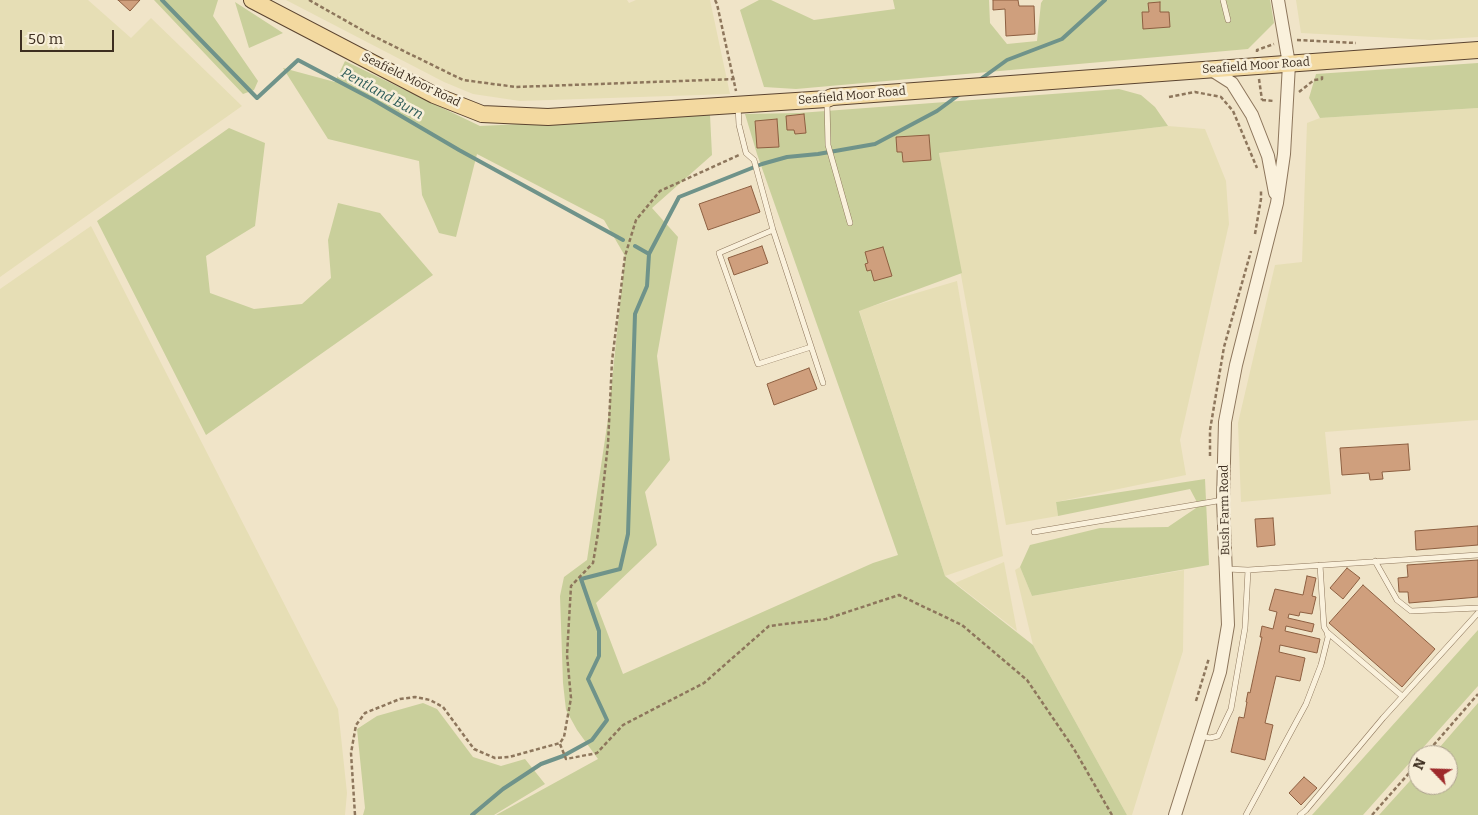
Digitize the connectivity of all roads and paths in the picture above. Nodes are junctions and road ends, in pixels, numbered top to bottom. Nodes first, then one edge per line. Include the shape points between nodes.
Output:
1 (252, 0) edge
2 (309, 0) edge
3 (715, 0) edge
4 (1223, 0) edge
5 (1278, 0) edge
6 (1228, 20) dead end
7 (1478, 50) edge
8 (1289, 64) junction
9 (1258, 67) junction
10 (1210, 69) junction
11 (734, 79) junction
12 (827, 99) junction
13 (1262, 100) dead end
14 (738, 104) junction
15 (746, 153) junction
16 (1276, 203) junction
17 (850, 223) dead end
18 (773, 230) junction
19 (811, 346) junction
20 (823, 383) dead end
21 (1223, 500) junction
22 (1034, 532) dead end
23 (1478, 554) edge
24 (1375, 561) junction
25 (1320, 565) junction
26 (1227, 569) junction
27 (1248, 570) junction
28 (1478, 608) edge
29 (1478, 613) edge
30 (1327, 632) junction
31 (1478, 694) edge
32 (1402, 696) junction
33 (1201, 736) junction
34 (560, 743) junction
35 (1434, 745) edge
36 (1408, 774) edge
37 (355, 815) edge
38 (1112, 815) edge
39 (1175, 815) edge
40 (1246, 815) edge
41 (1300, 815) edge
42 (1372, 815) edge

1 - 14 main road, Seafield Moor Road via 434,95 482,114 548,117
2 - 11 path via 463,80 516,87
3 - 11 path
4 - 6 lane
5 - 8 street, Bush Farm Road
7 - 8 main road, Seafield Moor Road
8 - 9 main road, Seafield Moor Road
8 - 16 street, Bush Farm Road via 1284,154
9 - 10 main road, Seafield Moor Road
9 - 13 path
10 - 12 main road, Seafield Moor Road
10 - 16 street, Bush Farm Road via 1232,83 1252,115 1268,156
11 - 14 path
12 - 14 main road, Seafield Moor Road
12 - 17 lane via 828,145
14 - 15 lane
15 - 18 lane via 754,162
15 - 34 path via 660,190 636,220 625,256 612,361 608,444 593,563 570,586 567,655 571,698
16 - 21 street, Bush Farm Road via 1225,422
18 - 19 lane
18 - 19 lane via 719,253 758,364
19 - 20 lane
21 - 22 lane
21 - 26 street, Bush Farm Road
23 - 24 lane
24 - 25 lane
24 - 28 lane via 1397,600 1410,611
25 - 27 lane
25 - 30 lane
26 - 27 lane
26 - 33 street, Bush Farm Road via 1228,625 1220,672
27 - 33 lane via 1245,628 1231,709 1218,736
29 - 32 lane
30 - 32 lane
30 - 40 lane via 1321,665 1306,704
31 - 35 path
32 - 41 lane
33 - 39 street, Bush Farm Road
34 - 37 path via 495,758 474,749 443,707 415,697 400,699 365,713 356,725 351,753
34 - 38 path via 566,759 598,753 623,725 704,683 770,626 826,619 899,595 962,625 1027,680 1074,749
36 - 42 path

